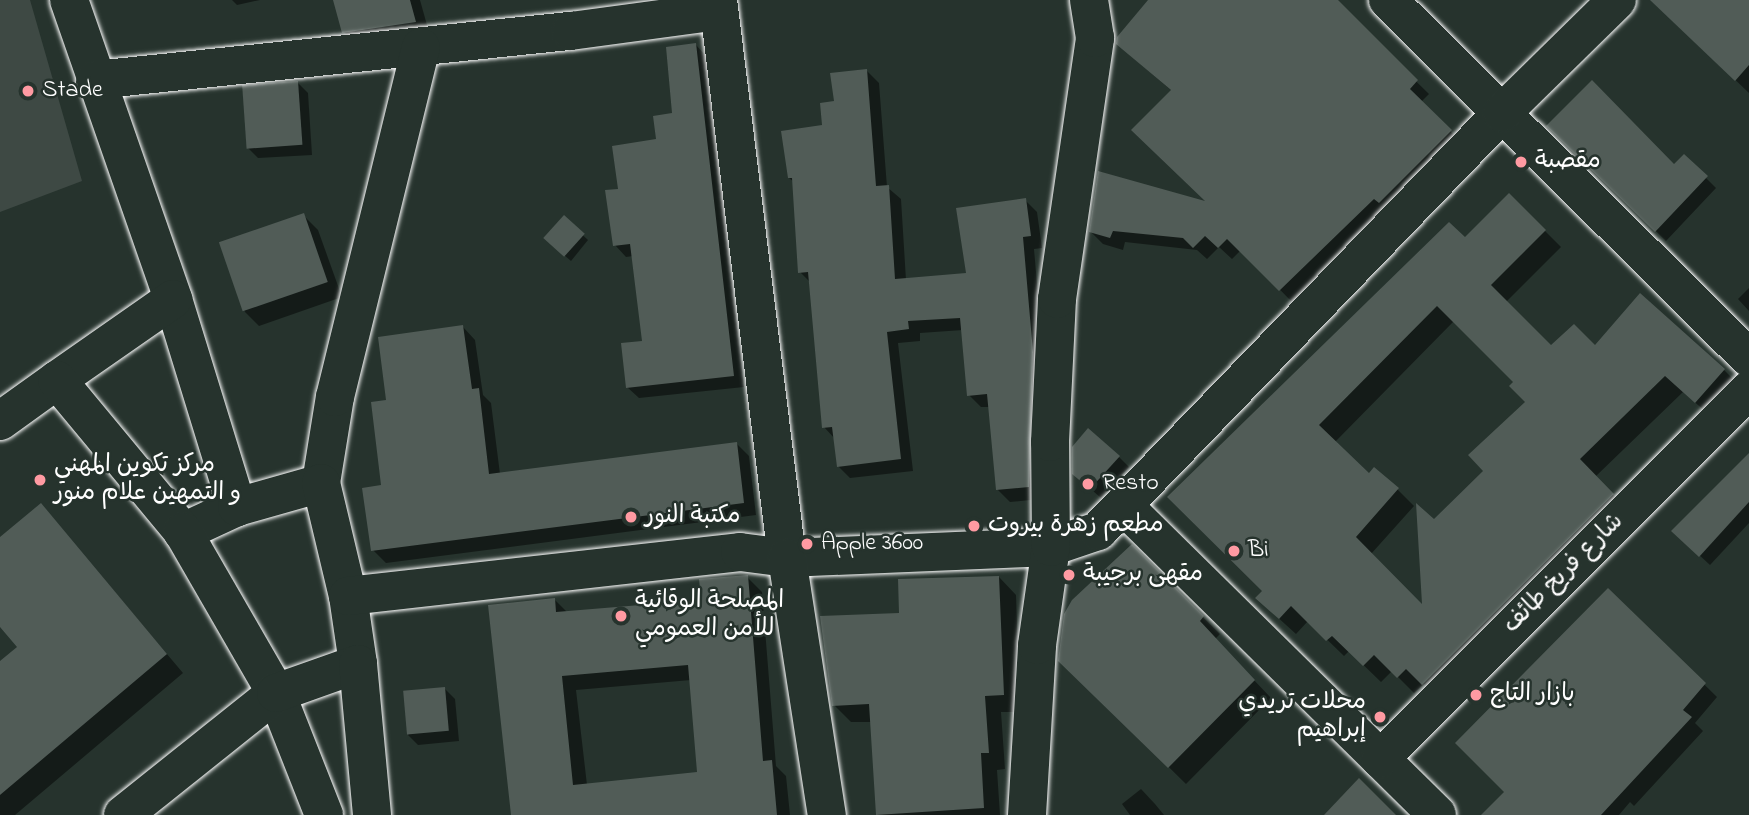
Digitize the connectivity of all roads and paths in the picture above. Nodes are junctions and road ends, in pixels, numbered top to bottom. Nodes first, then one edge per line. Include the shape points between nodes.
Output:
1 (69, 0) edge
2 (1090, 0) edge
3 (1388, 0) edge
4 (1617, 0) edge
5 (718, 6) edge
6 (421, 47) junction
7 (95, 80) junction
8 (1502, 113) junction
9 (173, 299) junction
10 (1749, 358) edge
11 (57, 380) junction
12 (1749, 390) edge
13 (0, 421) edge
14 (321, 483) junction
15 (237, 507) junction
16 (1125, 507) junction
17 (183, 532) junction
18 (1051, 547) junction
19 (787, 558) junction
20 (348, 596) junction
21 (358, 664) junction
22 (276, 693) junction
23 (1380, 759) junction
24 (123, 815) edge
25 (324, 815) edge
26 (372, 815) edge
27 (827, 815) edge
28 (1027, 815) edge
29 (1437, 815) edge

1 - 7 street
2 - 18 street via 1095,38 1057,299 1049,442
3 - 8 street
4 - 8 street
5 - 6 street
5 - 19 street
6 - 7 street
6 - 14 street via 335,397
7 - 9 street
8 - 10 street
8 - 16 street
9 - 11 street
9 - 15 street
11 - 13 street
11 - 17 street
12 - 23 street, شارع فريخ طائف
14 - 15 street
14 - 20 street
15 - 17 street
16 - 18 street via 1098,531
16 - 23 street
17 - 22 street
18 - 19 street
18 - 28 street via 1037,645
19 - 20 street via 740,552
19 - 27 street
20 - 21 street
21 - 22 street
21 - 26 street
22 - 24 street
22 - 25 street
23 - 29 street

